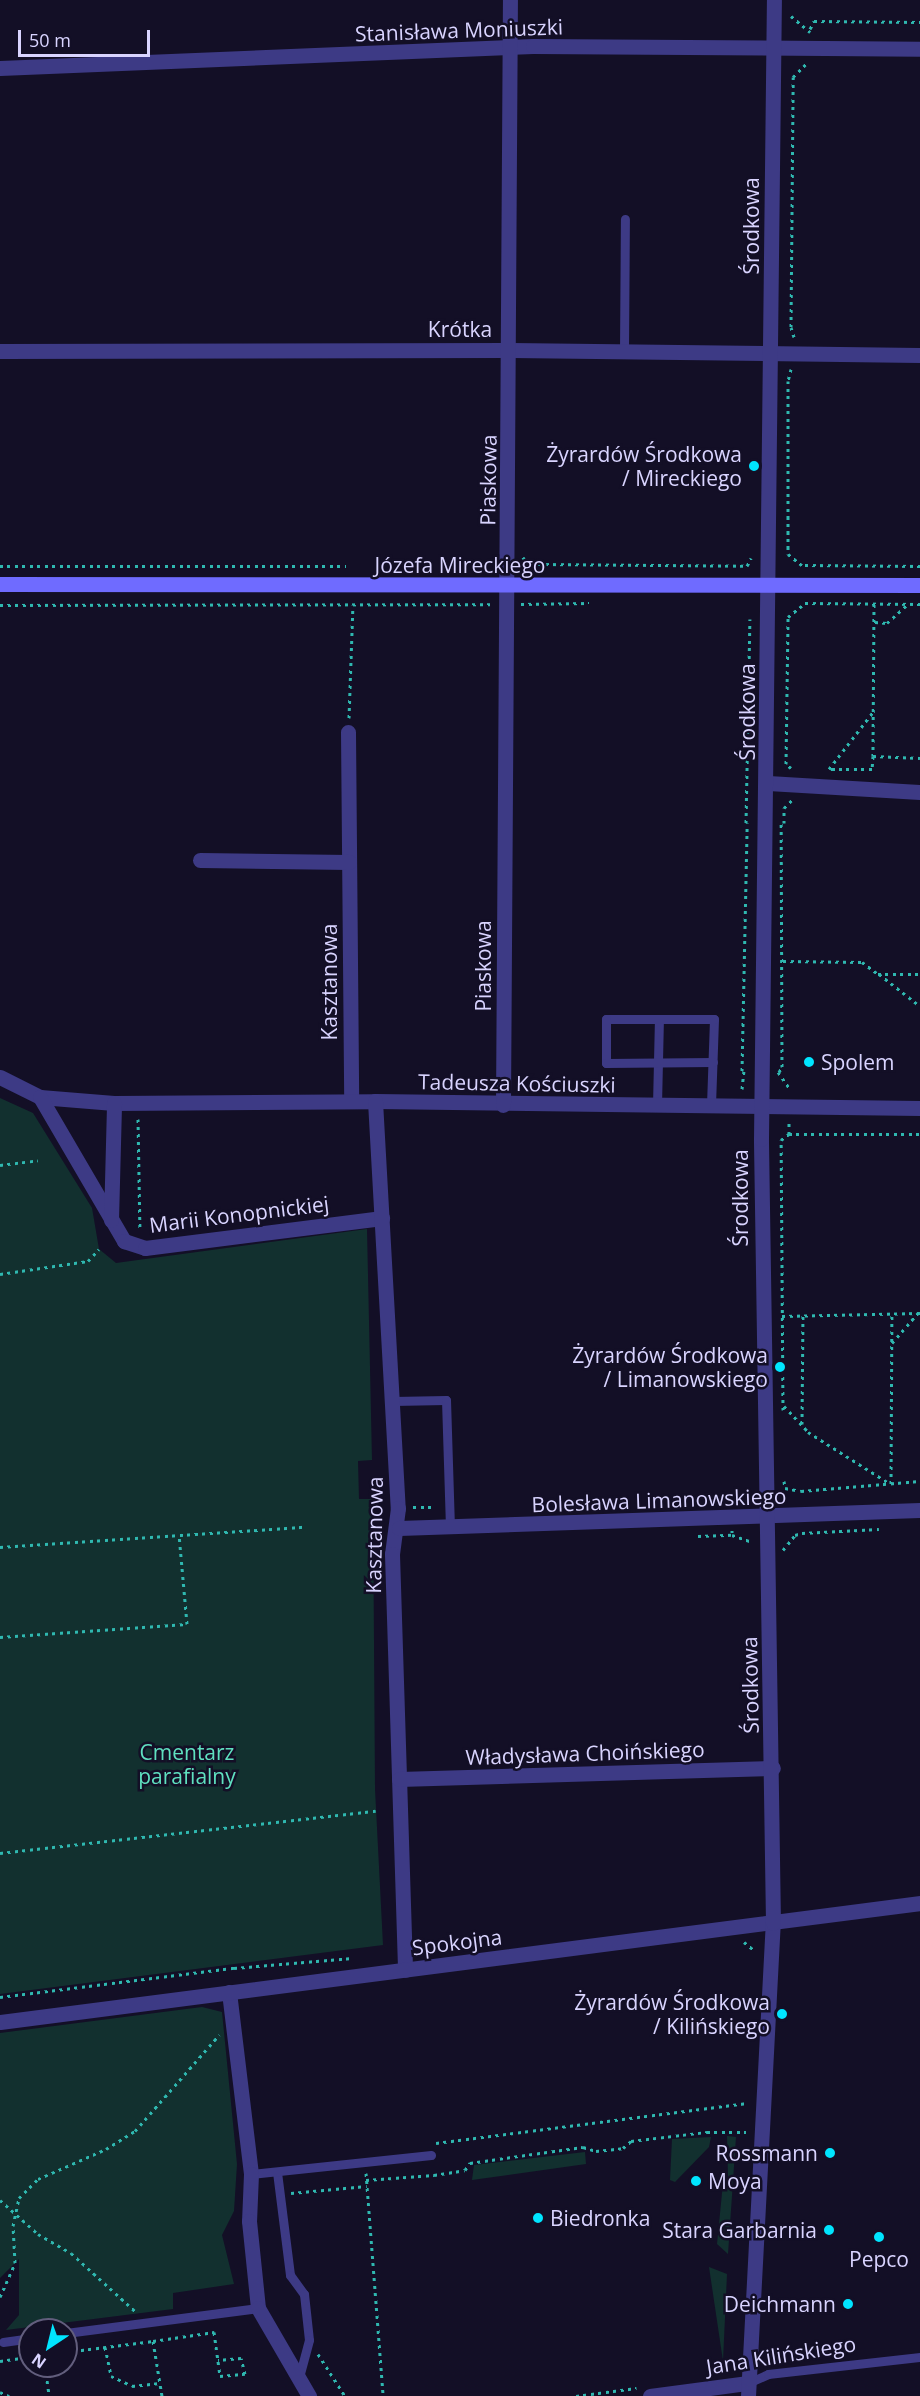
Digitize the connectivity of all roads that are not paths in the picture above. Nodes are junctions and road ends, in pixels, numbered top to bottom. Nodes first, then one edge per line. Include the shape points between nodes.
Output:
1 (510, 0) edge
2 (774, 0) edge
3 (774, 47) junction
4 (509, 48) junction
5 (920, 49) edge
6 (0, 68) edge
7 (625, 219) dead end
8 (511, 350) junction
9 (0, 351) edge
10 (624, 351) junction
11 (771, 353) junction
12 (920, 355) edge
13 (0, 584) edge
14 (768, 584) junction
15 (920, 585) edge
16 (507, 586) junction
17 (348, 732) road end
18 (768, 783) junction
19 (920, 792) edge
20 (200, 860) dead end
21 (349, 862) junction
22 (658, 1019) junction
23 (713, 1062) junction
24 (657, 1063) junction
25 (0, 1077) edge
26 (40, 1097) junction
27 (351, 1101) junction
28 (375, 1101) junction
29 (503, 1105) junction
30 (657, 1105) junction
31 (711, 1105) junction
32 (762, 1106) junction
33 (920, 1108) edge
34 (114, 1109) junction
35 (382, 1218) junction
36 (111, 1222) junction
37 (393, 1401) junction
38 (920, 1510) edge
39 (767, 1518) junction
40 (399, 1528) junction
41 (450, 1528) junction
42 (773, 1768) junction
43 (399, 1779) junction
44 (920, 1903) edge
45 (774, 1923) junction
46 (405, 1970) junction
47 (230, 1992) junction
48 (0, 2022) edge
49 (431, 2155) road end
50 (277, 2172) junction
51 (251, 2175) junction
52 (258, 2308) junction
53 (78, 2331) edge
54 (18, 2340) edge
55 (3, 2342) dead end
56 (920, 2357) edge
57 (298, 2379) junction
58 (748, 2390) edge
59 (309, 2396) edge
60 (650, 2396) edge

1 - 4 street, Piaskowa
2 - 3 street, Środkowa
3 - 4 street, Stanisława Moniuszki
3 - 5 street, Stanisława Moniuszki
3 - 11 street, Środkowa
4 - 6 street, Stanisława Moniuszki
4 - 8 street, Piaskowa
7 - 10 lane
8 - 9 street, Krótka
8 - 10 street, Krótka
8 - 16 street, Piaskowa
10 - 11 street, Krótka
11 - 12 street, Krótka
11 - 14 street, Środkowa
13 - 16 street, Józefa Mireckiego
14 - 15 street, Józefa Mireckiego
14 - 16 street, Józefa Mireckiego
14 - 18 street, Środkowa
16 - 29 street, Piaskowa
17 - 21 street, Kasztanowa
18 - 19 street
18 - 32 street, Środkowa
20 - 21 street
21 - 27 street, Kasztanowa
22 - 23 lane via 714,1019
22 - 24 lane
22 - 24 lane via 606,1019 606,1063
23 - 24 lane
23 - 31 lane
24 - 30 lane
25 - 26 street
26 - 34 street
26 - 36 street, Marii Konopnickiej
27 - 28 street, Tadeusza Kościuszki
27 - 34 street, Tadeusza Kościuszki
28 - 29 street, Tadeusza Kościuszki
28 - 35 street, Kasztanowa
29 - 30 street, Tadeusza Kościuszki
30 - 31 street, Tadeusza Kościuszki
31 - 32 street, Tadeusza Kościuszki
32 - 33 street, Tadeusza Kościuszki
32 - 39 street, Środkowa
34 - 36 street
35 - 36 street, Marii Konopnickiej via 145,1248 124,1241
35 - 37 street, Kasztanowa
37 - 40 street, Kasztanowa
37 - 41 lane via 446,1400
38 - 39 street, Bolesława Limanowskiego
39 - 41 street, Bolesława Limanowskiego
39 - 42 street, Środkowa
40 - 41 street, Bolesława Limanowskiego
40 - 43 street, Kasztanowa via 392,1554
42 - 43 street, Władysława Choińskiego
42 - 45 street, Środkowa
43 - 46 street, Kasztanowa
44 - 45 street, Spokojna
45 - 46 street, Spokojna
45 - 58 street, Środkowa
46 - 47 street, Spokojna
47 - 48 street, Spokojna
47 - 51 street
49 - 50 lane
50 - 51 lane
50 - 57 lane via 290,2275 304,2294 309,2340
51 - 52 street via 249,2221
52 - 53 lane
52 - 57 street
54 - 55 lane
56 - 58 lane, Jana Kilińskiego via 768,2374
57 - 59 street
58 - 60 street, Jana Kilińskiego

